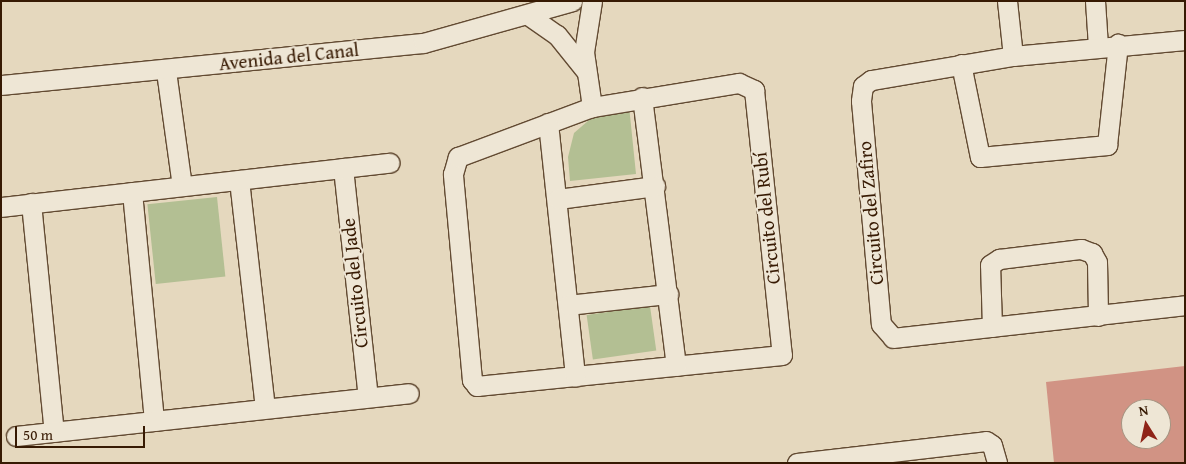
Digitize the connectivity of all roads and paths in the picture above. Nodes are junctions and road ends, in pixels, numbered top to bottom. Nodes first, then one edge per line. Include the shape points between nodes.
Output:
1 (572, 1) edge
2 (592, 1) edge
3 (1007, 1) edge
4 (1095, 1) edge
5 (528, 15) junction
6 (1185, 40) edge
7 (1118, 44) junction
8 (1098, 46) junction
9 (1013, 56) junction
10 (961, 64) junction
11 (166, 71) junction
12 (585, 72) junction
13 (1, 85) edge
14 (642, 97) junction
15 (592, 107) junction
16 (548, 123) junction
17 (390, 163) dead end
18 (343, 168) junction
19 (238, 180) junction
20 (182, 186) junction
21 (655, 186) junction
22 (132, 192) junction
23 (558, 200) junction
24 (31, 204) junction
25 (1, 207) edge
26 (668, 294) junction
27 (568, 305) junction
28 (1185, 305) edge
29 (1098, 316) junction
30 (992, 327) junction
31 (676, 366) junction
32 (575, 377) junction
33 (409, 393) dead end
34 (368, 397) junction
35 (265, 408) junction
36 (154, 421) junction
37 (54, 432) junction
38 (16, 436) dead end
39 (995, 454) edge
40 (880, 457) edge
41 (797, 463) edge

1 - 5 street, Avenida del Canal
2 - 12 street via 585,32
3 - 9 street
4 - 8 street
5 - 11 street, Avenida del Canal via 423,42
5 - 12 street via 557,35
6 - 7 street, Circuito del Zafiro
7 - 8 street, Circuito del Zafiro
7 - 10 street via 1106,145 980,157
8 - 9 street, Circuito del Zafiro
9 - 10 street, Circuito del Zafiro
10 - 30 street, Circuito del Zafiro via 871,80 862,86 881,324 893,338
11 - 13 street, Avenida del Canal
11 - 20 street
12 - 15 street
14 - 15 street, Circuito del Rubí
14 - 21 street
14 - 31 street, Circuito del Rubí via 739,83 754,90 782,355
15 - 16 street, Circuito del Rubí
16 - 23 street
16 - 32 street, Circuito del Rubí via 458,157 453,165 472,380 482,387
17 - 18 street
18 - 19 street
18 - 34 street, Circuito del Jade
19 - 20 street
19 - 35 street
20 - 22 street
21 - 23 street
21 - 26 street
22 - 24 street
22 - 36 street
23 - 27 street
24 - 25 street
24 - 37 street
26 - 27 street
26 - 31 street
27 - 32 street
28 - 29 street, Circuito del Zafiro
29 - 30 street, Circuito del Zafiro
29 - 30 street via 1097,262 1092,253 1081,249 998,259 990,265
31 - 32 street, Circuito del Rubí
33 - 34 street
34 - 35 street
35 - 36 street
36 - 37 street
37 - 38 street
39 - 40 street via 986,441
40 - 41 street

